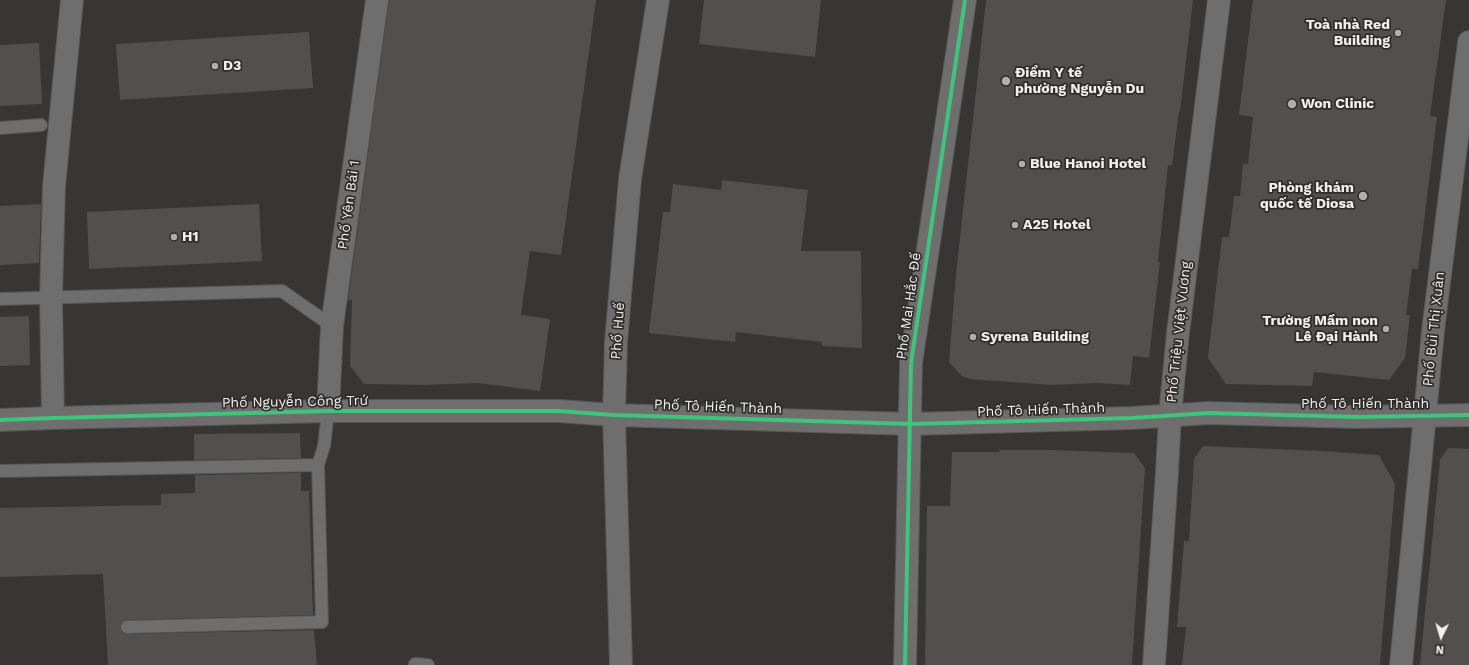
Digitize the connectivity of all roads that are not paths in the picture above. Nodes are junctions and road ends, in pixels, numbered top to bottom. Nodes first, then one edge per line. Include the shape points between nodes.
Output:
1 (72, 0) edge
2 (376, 0) edge
3 (658, 0) edge
4 (965, 0) edge
5 (1219, 0) edge
6 (1469, 42) edge
7 (41, 125) dead end
8 (0, 128) edge
9 (51, 297) junction
10 (0, 299) edge
11 (332, 326) junction
12 (328, 411) junction
13 (614, 415) junction
14 (1170, 415) junction
15 (1425, 415) junction
16 (1469, 415) edge
17 (53, 418) junction
18 (0, 420) edge
19 (910, 424) junction
20 (318, 465) junction
21 (0, 471) edge
22 (127, 627) dead end
23 (415, 664) edge
24 (428, 665) edge
25 (621, 665) edge
26 (905, 665) edge
27 (1154, 665) edge
28 (1401, 665) edge

1 - 9 street via 54,186
2 - 11 street, Phố Yên Bái 1
3 - 13 street, Phố Huế via 630,179 616,342
4 - 19 street, Phố Mai Hắc Đế via 911,363
5 - 14 street, Phố Triệu Việt Vương
6 - 15 street, Phố Bùi Thị Xuân
7 - 8 lane
9 - 10 lane
9 - 11 lane via 282,291
9 - 17 street
11 - 12 street, Phố Yên Bái 1
12 - 13 street, Phố Nguyễn Công Trứ via 559,411
12 - 17 street, Phố Nguyễn Công Trứ
12 - 20 lane via 324,446
13 - 19 street, Phố Tô Hiến Thành
13 - 25 street, Phố Huế
14 - 15 street, Phố Tô Hiến Thành
14 - 19 street, Phố Tô Hiến Thành
14 - 27 street, Phố Triệu Việt Vương
15 - 16 street, Phố Tô Hiến Thành
15 - 28 street, Phố Bùi Thị Xuân
17 - 18 street, Phố Nguyễn Công Trứ
19 - 26 street, Phố Mai Hắc Đế
20 - 21 lane
20 - 22 lane via 322,622
23 - 24 lane

